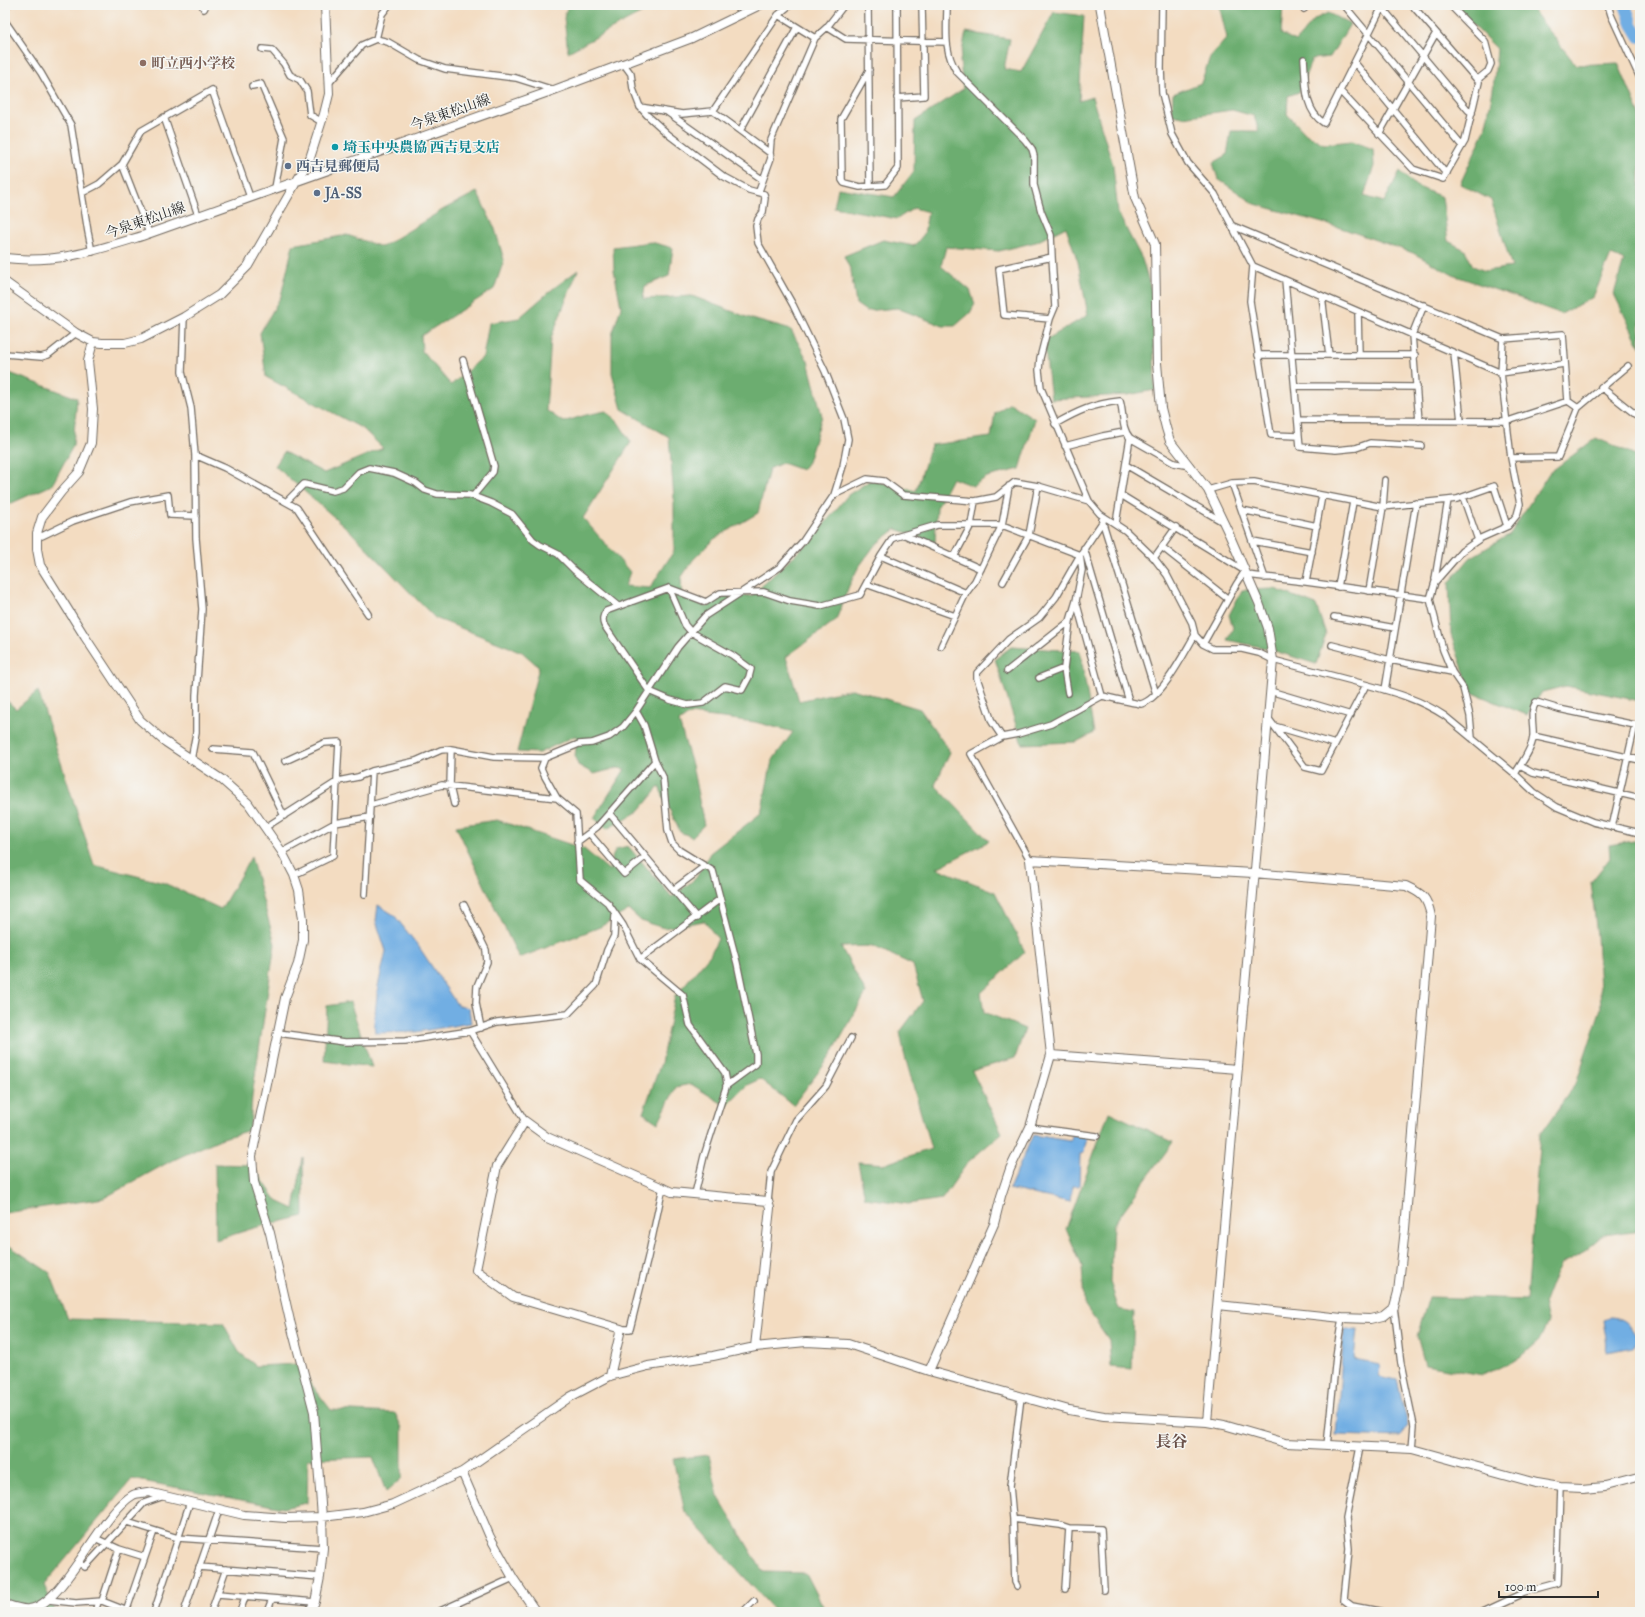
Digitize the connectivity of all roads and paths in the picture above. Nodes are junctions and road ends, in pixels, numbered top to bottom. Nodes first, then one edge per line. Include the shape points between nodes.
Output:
1 (8, 5) edge
2 (202, 5) edge
3 (206, 5) edge
4 (325, 5) edge
5 (389, 5) edge
6 (760, 5) edge
7 (790, 5) edge
8 (844, 5) edge
9 (868, 5) edge
10 (897, 5) edge
11 (922, 5) edge
12 (947, 5) edge
13 (1100, 5) edge
14 (1162, 5) edge
15 (1344, 5) edge
16 (1412, 5) edge
17 (1450, 5) edge
18 (1608, 5) edge
19 (1381, 6) edge
20 (5, 7) edge
21 (778, 15) junction
22 (5, 21) edge
23 (796, 27) junction
24 (827, 27) junction
25 (1436, 33) junction
26 (1369, 34) junction
27 (815, 38) junction
28 (376, 39) junction
29 (868, 40) junction
30 (897, 40) junction
31 (923, 41) junction
32 (947, 42) junction
33 (262, 49) dead end
34 (1423, 56) junction
35 (1304, 59) dead end
36 (623, 63) junction
37 (1354, 63) junction
38 (869, 70) junction
39 (1640, 78) edge
40 (1477, 80) junction
41 (1408, 81) junction
42 (328, 84) junction
43 (252, 86) dead end
44 (554, 90) junction
45 (1340, 91) junction
46 (898, 98) junction
47 (640, 107) junction
48 (1393, 109) junction
49 (665, 111) junction
50 (713, 111) junction
51 (1472, 113) junction
52 (164, 117) junction
53 (322, 122) junction
54 (740, 131) junction
55 (1379, 134) junction
56 (1462, 146) junction
57 (770, 153) junction
58 (122, 164) junction
59 (1447, 173) junction
60 (299, 179) junction
61 (763, 180) junction
62 (870, 186) junction
63 (275, 188) junction
64 (759, 191) junction
65 (82, 193) junction
66 (250, 197) junction
67 (198, 215) junction
68 (1233, 226) junction
69 (149, 233) junction
70 (92, 252) junction
71 (1052, 257) junction
72 (5, 258) edge
73 (1253, 266) junction
74 (1285, 280) junction
75 (5, 282) edge
76 (1322, 296) junction
77 (1424, 305) junction
78 (1358, 312) junction
79 (184, 317) junction
80 (1050, 320) junction
81 (76, 333) junction
82 (1412, 335) junction
83 (1503, 339) junction
84 (93, 342) junction
85 (1454, 353) junction
86 (5, 354) edge
87 (1258, 355) junction
88 (1292, 355) junction
89 (1329, 355) junction
90 (1359, 355) junction
91 (1415, 355) junction
92 (463, 360) dead end
93 (1564, 364) junction
94 (1628, 366) dead end
95 (1501, 373) junction
96 (1295, 386) junction
97 (1417, 387) junction
98 (1601, 387) junction
99 (1568, 401) junction
100 (1578, 408) junction
101 (1640, 418) edge
102 (1298, 420) junction
103 (1420, 420) junction
104 (1461, 421) junction
105 (1508, 421) junction
106 (1055, 424) junction
107 (1124, 432) junction
108 (1299, 436) junction
109 (1130, 438) junction
110 (1065, 446) junction
111 (1421, 446) dead end
112 (195, 455) junction
113 (1511, 458) junction
114 (1126, 465) junction
115 (1190, 466) junction
116 (1385, 480) dead end
117 (1232, 483) junction
118 (1009, 486) junction
119 (1038, 486) junction
120 (1208, 490) junction
121 (834, 495) junction
122 (1121, 495) junction
123 (473, 496) junction
124 (1322, 496) junction
125 (1463, 497) junction
126 (1448, 500) junction
127 (975, 501) junction
128 (1089, 501) junction
129 (286, 502) junction
130 (1354, 502) junction
131 (1416, 503) junction
132 (1383, 507) junction
133 (1242, 510) junction
134 (1100, 514) junction
135 (196, 516) junction
136 (1103, 521) junction
137 (1116, 523) junction
138 (1223, 523) junction
139 (971, 525) junction
140 (1002, 525) junction
141 (1317, 526) junction
142 (1507, 526) junction
143 (1176, 527) junction
144 (37, 533) junction
145 (905, 535) junction
146 (1029, 535) junction
147 (1478, 540) junction
148 (1253, 541) junction
149 (1162, 547) junction
150 (1084, 548) junction
151 (1312, 552) junction
152 (1080, 555) junction
153 (881, 556) junction
154 (954, 557) junction
155 (1154, 558) junction
156 (981, 569) junction
157 (1246, 573) junction
158 (1266, 578) junction
159 (1003, 582) dead end
160 (1306, 582) junction
161 (1435, 582) junction
162 (866, 584) junction
163 (1338, 587) junction
164 (669, 588) junction
165 (1369, 591) junction
166 (740, 593) junction
167 (966, 593) junction
168 (1401, 596) junction
169 (1228, 599) junction
170 (1430, 599) junction
171 (1076, 601) junction
172 (618, 606) junction
173 (368, 614) dead end
174 (955, 616) junction
175 (1334, 617) dead end
176 (1070, 622) junction
177 (1395, 628) junction
178 (691, 632) junction
179 (1195, 635) junction
180 (1203, 644) junction
181 (1332, 645) dead end
182 (940, 646) dead end
183 (1273, 660) junction
184 (1390, 660) junction
185 (1064, 668) junction
186 (1007, 671) dead end
187 (1452, 672) junction
188 (1039, 678) dead end
189 (1366, 685) junction
190 (1385, 690) junction
191 (648, 691) junction
192 (1270, 691) junction
193 (1068, 693) dead end
194 (1156, 694) junction
195 (1102, 696) junction
196 (1129, 701) junction
197 (636, 711) junction
198 (1351, 715) junction
199 (1268, 718) junction
200 (1274, 726) junction
201 (1638, 726) edge
202 (1533, 736) junction
203 (1002, 738) junction
204 (1472, 738) junction
205 (1335, 744) junction
206 (213, 749) dead end
207 (451, 749) junction
208 (545, 758) junction
209 (1628, 758) junction
210 (191, 760) junction
211 (1640, 760) edge
212 (655, 761) junction
213 (285, 762) dead end
214 (1520, 766) junction
215 (372, 772) junction
216 (1515, 774) junction
217 (338, 780) junction
218 (450, 787) junction
219 (1620, 794) junction
220 (557, 798) junction
221 (1640, 798) edge
222 (454, 804) dead end
223 (371, 805) junction
224 (609, 814) junction
225 (284, 816) junction
226 (370, 817) junction
227 (334, 823) junction
228 (266, 827) junction
229 (1612, 827) junction
230 (589, 833) junction
231 (1640, 833) edge
232 (577, 842) junction
233 (282, 852) junction
234 (645, 857) junction
235 (1030, 860) junction
236 (705, 866) junction
237 (1253, 873) junction
238 (294, 875) junction
239 (673, 890) junction
240 (365, 894) dead end
241 (720, 899) junction
242 (464, 905) dead end
243 (615, 915) junction
244 (697, 918) junction
245 (640, 959) junction
246 (481, 1028) junction
247 (470, 1031) junction
248 (278, 1033) junction
249 (851, 1038) dead end
250 (1051, 1055) junction
251 (1238, 1069) junction
252 (726, 1086) junction
253 (525, 1121) junction
254 (1030, 1127) junction
255 (1097, 1136) dead end
256 (663, 1187) junction
257 (695, 1194) junction
258 (768, 1201) junction
259 (1218, 1305) junction
260 (1394, 1307) junction
261 (1342, 1318) junction
262 (621, 1329) junction
263 (755, 1347) junction
264 (930, 1371) junction
265 (610, 1376) junction
266 (1021, 1397) junction
267 (1206, 1422) junction
268 (1327, 1446) junction
269 (1360, 1447) junction
270 (1412, 1449) junction
271 (462, 1472) junction
272 (1640, 1477) edge
273 (1560, 1487) junction
274 (164, 1496) junction
275 (190, 1502) junction
276 (219, 1510) junction
277 (322, 1517) junction
278 (1013, 1519) junction
279 (127, 1522) junction
280 (1069, 1528) junction
281 (154, 1531) junction
282 (95, 1538) junction
283 (178, 1538) junction
284 (208, 1540) junction
285 (106, 1543) junction
286 (323, 1548) junction
287 (120, 1549) junction
288 (145, 1557) junction
289 (78, 1562) junction
290 (199, 1567) junction
291 (226, 1569) junction
292 (320, 1577) junction
293 (513, 1578) junction
294 (1016, 1586) dead end
295 (1065, 1590) dead end
296 (1104, 1590) dead end
297 (218, 1594) junction
298 (245, 1597) junction
299 (272, 1598) junction
300 (48, 1600) junction
301 (100, 1601) junction
302 (754, 1601) dead end
303 (315, 1602) junction
304 (5, 1604) edge
305 (27, 1611) edge
306 (128, 1611) edge
307 (95, 1612) edge
308 (154, 1612) edge
309 (184, 1612) edge
310 (212, 1612) edge
311 (240, 1612) edge
312 (268, 1612) edge
313 (309, 1612) edge
314 (438, 1612) edge
315 (536, 1612) edge
316 (743, 1612) edge
317 (1383, 1612) edge
318 (1483, 1612) edge

1 - 20 street
2 - 3 street via 204,9
4 - 42 street
5 - 28 street via 382,14
6 - 36 street, 今泉東松山線 via 692,38
7 - 21 street
8 - 24 street
9 - 29 street
10 - 30 street
11 - 31 street
12 - 32 street
13 - 115 street via 1135,198 1155,244 1157,363 1161,408 1170,441
14 - 68 street via 1162,93 1172,134 1188,163 1215,194
15 - 26 street
16 - 25 street
17 - 40 street via 1485,41 1491,64 1488,71
18 - 39 street via 1610,15
19 - 26 street
19 - 34 street
21 - 23 street
21 - 50 street
22 - 65 street via 41,73 71,126
23 - 27 street
23 - 54 street
24 - 27 street
24 - 29 street via 846,39
25 - 34 street
25 - 40 street
26 - 37 street
26 - 41 street
27 - 57 street via 770,140
28 - 42 street via 362,45
28 - 44 street via 388,42 419,60 445,69 516,78
29 - 30 street
29 - 38 street
30 - 31 street
30 - 46 street
31 - 32 street
31 - 46 street via 924,96
32 - 71 street via 947,51 957,72 1032,149 1034,184 1051,235
33 - 53 street via 272,50 290,75 300,80 307,91 310,115
34 - 41 street
34 - 51 street
35 - 45 street via 1307,99 1312,110 1324,123
36 - 44 street, 今泉東松山線
36 - 47 street via 631,74 633,89
37 - 45 street
37 - 48 street
38 - 62 street
38 - 62 street via 841,119 842,180 844,183 860,187
40 - 51 street via 1479,82
41 - 48 street
41 - 56 street
42 - 53 street via 329,94
43 - 63 street via 261,84 284,138
44 - 60 street, 今泉東松山線
45 - 55 street
46 - 62 street via 898,168 884,185
47 - 49 street
47 - 64 street via 669,135 723,176 749,190
48 - 55 street
48 - 59 street
49 - 50 street via 682,114
49 - 61 street
50 - 54 street
51 - 56 street
52 - 58 street via 141,131
52 - 66 street via 212,90
52 - 67 street
53 - 60 street via 310,158
54 - 57 street
55 - 59 street via 1413,169 1443,179
56 - 59 street
57 - 61 street
58 - 65 street via 99,184
58 - 69 street
60 - 63 street, 今泉東松山線
60 - 79 street via 248,266 219,295
61 - 64 street
63 - 66 street, 今泉東松山線
64 - 121 street via 765,198 763,212 756,226 758,243 793,305 825,371 844,419 848,439
65 - 70 street
66 - 67 street, 今泉東松山線
67 - 69 street, 今泉東松山線
68 - 73 street
68 - 77 street
69 - 70 street, 今泉東松山線
70 - 72 street, 今泉東松山線 via 28,261
71 - 80 street via 1055,306
71 - 80 street via 999,269 1004,315
73 - 74 street
73 - 87 street via 1250,301
74 - 76 street
74 - 88 street
75 - 81 street
76 - 78 street
76 - 89 street
77 - 82 street
77 - 83 street
78 - 82 street
78 - 90 street
79 - 84 street via 154,333 125,344
79 - 112 street via 182,372 192,408
80 - 106 street via 1039,370 1041,388
81 - 84 street
81 - 86 street via 48,355 41,357
82 - 85 street
82 - 91 street
83 - 93 street via 1563,334
83 - 95 street
84 - 144 street via 88,361 93,409 91,443 79,472 42,517
85 - 95 street
85 - 104 street
87 - 88 street
87 - 108 street via 1271,435
88 - 89 street
88 - 96 street
89 - 90 street
90 - 91 street
91 - 97 street
92 - 123 street via 494,466 494,472
93 - 95 street
93 - 99 street
94 - 98 street
95 - 105 street
96 - 97 street
96 - 102 street
97 - 103 street
98 - 100 street
98 - 101 street
99 - 100 street
99 - 105 street
100 - 113 street via 1558,457
102 - 103 street
102 - 108 street
103 - 104 street
104 - 105 street
105 - 113 street
106 - 107 street via 1078,411 1120,401
106 - 110 street
107 - 109 street
107 - 110 street
108 - 111 street via 1300,447 1336,450 1356,448 1370,443
109 - 114 street
109 - 115 street via 1174,463
110 - 128 street
112 - 129 street via 225,468
112 - 135 street
113 - 142 street via 1520,504 1517,515
114 - 122 street
114 - 138 street
115 - 120 street
116 - 132 street
117 - 120 street
117 - 124 street via 1254,482
117 - 133 street
118 - 119 street via 1015,482
118 - 127 street via 996,497
118 - 140 street
119 - 128 street
119 - 146 street
120 - 138 street
121 - 127 street via 867,479 884,481 903,495
121 - 166 street via 803,541 780,566
122 - 137 street
122 - 143 street
123 - 129 street via 437,494 394,473 369,468 359,472 343,488 333,491 304,484
123 - 172 street via 512,514 534,540 558,554
124 - 130 street
124 - 141 street
125 - 126 street
125 - 142 street via 1494,486
125 - 147 street
126 - 131 street
126 - 161 street
127 - 139 street
128 - 134 street
129 - 173 street via 297,508
130 - 132 street
130 - 163 street
131 - 132 street
131 - 168 street
132 - 165 street
133 - 141 street
133 - 148 street
134 - 136 street
134 - 137 street
135 - 144 street via 170,515 168,495 130,502 73,521 42,536
135 - 210 street via 202,609 196,733
136 - 150 street
136 - 194 street
137 - 155 street
138 - 157 street
139 - 140 street
139 - 145 street via 937,525
139 - 154 street
140 - 146 street
140 - 156 street
141 - 151 street
142 - 147 street
143 - 149 street
143 - 157 street
144 - 210 street via 40,565 140,720
145 - 153 street via 893,538
145 - 154 street
146 - 152 street
146 - 159 street
147 - 161 street via 1462,551
148 - 151 street
148 - 158 street
149 - 155 street
149 - 169 street
150 - 152 street
150 - 196 street
151 - 160 street
152 - 171 street via 1082,570
152 - 203 street via 1056,597 1039,618 1009,639 977,673 985,706
153 - 162 street
153 - 167 street
154 - 156 street
155 - 179 street via 1179,596
156 - 167 street
157 - 158 street
157 - 169 street
157 - 183 street via 1268,628
158 - 160 street
160 - 163 street
161 - 170 street
162 - 166 street via 860,595 820,606 790,601 764,592
162 - 174 street
163 - 165 street
164 - 166 street via 706,602 720,593
164 - 172 street
164 - 178 street via 685,625
165 - 168 street
166 - 178 street via 705,616
167 - 174 street
168 - 170 street
168 - 177 street
169 - 180 street
170 - 187 street via 1443,650
171 - 176 street
171 - 195 street
172 - 191 street via 606,611 603,621
174 - 182 street
175 - 177 street
176 - 185 street
176 - 186 street
177 - 184 street
178 - 191 street
178 - 191 street via 732,655 750,669 750,676 742,690 725,686 703,703 688,705
179 - 180 street
179 - 194 street via 1175,669
180 - 183 street via 1213,649 1242,649
181 - 184 street
183 - 189 street
183 - 192 street
184 - 187 street
184 - 190 street
185 - 188 street
185 - 193 street
187 - 204 street via 1463,688
189 - 190 street
189 - 198 street
190 - 204 street via 1433,708
191 - 197 street
192 - 198 street
192 - 199 street
194 - 196 street via 1140,704
195 - 196 street
195 - 203 street via 1051,724
197 - 208 street via 623,727 609,737 579,744
197 - 212 street via 644,725
198 - 205 street
199 - 200 street
199 - 237 street
200 - 205 street
200 - 205 street via 1305,767 1321,771
201 - 202 street via 1536,702 1532,709
201 - 209 street
202 - 209 street
202 - 214 street via 1532,745
203 - 235 street via 971,754
204 - 216 street
206 - 225 street via 253,752
207 - 208 street via 494,757
207 - 215 street
207 - 218 street
208 - 220 street via 541,768
209 - 211 street
209 - 219 street
210 - 228 street via 221,779 248,803
212 - 224 street
212 - 236 street via 663,777 668,831 672,843
213 - 217 street via 324,743 339,742
214 - 216 street
214 - 219 street via 1532,773
215 - 217 street
215 - 223 street
216 - 229 street via 1534,792 1556,807 1572,815
217 - 225 street
217 - 227 street
218 - 220 street
218 - 222 street
218 - 223 street via 442,785
219 - 221 street
219 - 229 street
220 - 232 street via 576,814
223 - 226 street
224 - 230 street
224 - 234 street
225 - 228 street
226 - 227 street
226 - 240 street
227 - 233 street
227 - 238 street via 333,856
228 - 233 street
229 - 231 street
230 - 232 street
230 - 234 street via 624,874
232 - 243 street via 580,880 608,903
233 - 238 street
234 - 239 street
235 - 237 street
235 - 250 street
236 - 239 street
236 - 241 street via 713,871
237 - 251 street
237 - 260 street via 1406,886 1420,892 1429,906 1431,916 1406,1221
238 - 248 street via 304,919 303,940 298,964 285,998
239 - 244 street
241 - 244 street
241 - 252 street via 737,963 756,1054 756,1064
242 - 246 street via 486,950 487,962 477,986 476,1003
243 - 245 street
243 - 246 street via 614,936 596,984 568,1014 497,1022
244 - 245 street
245 - 252 street via 683,995 690,1025 725,1073
246 - 247 street
247 - 248 street via 405,1041 345,1042
247 - 253 street
248 - 277 street via 252,1156 254,1182 270,1233 314,1412
249 - 258 street via 826,1086 796,1120 771,1172
250 - 251 street
250 - 254 street
251 - 259 street
252 - 257 street
253 - 256 street via 547,1137
253 - 262 street via 497,1166 476,1270 513,1297
254 - 255 street
254 - 264 street via 1010,1169 994,1224
256 - 257 street via 672,1192
256 - 262 street via 630,1329
257 - 258 street
258 - 263 street via 770,1208
259 - 261 street
259 - 267 street
260 - 261 street via 1383,1316 1370,1319
260 - 270 street via 1401,1364 1414,1426
261 - 268 street
262 - 265 street
263 - 264 street via 840,1342
263 - 265 street via 648,1366
264 - 266 street
265 - 271 street via 570,1397
266 - 267 street via 1104,1416
266 - 278 street via 1010,1486
267 - 268 street via 1286,1443
268 - 269 street
269 - 270 street
269 - 317 street via 1346,1518 1349,1549 1344,1600 1352,1606
270 - 273 street via 1536,1483
271 - 277 street via 393,1504 363,1512
271 - 293 street via 490,1537
272 - 273 street via 1605,1486
273 - 318 street via 1557,1584 1524,1593
274 - 275 street
274 - 279 street via 144,1504
274 - 282 street via 148,1492 133,1495 115,1511
275 - 276 street
275 - 283 street
276 - 277 street via 244,1515 286,1518
276 - 284 street
277 - 286 street
278 - 280 street
278 - 294 street
279 - 281 street
279 - 285 street
280 - 295 street
280 - 296 street via 1101,1529
281 - 283 street
281 - 288 street
282 - 285 street
282 - 289 street
283 - 284 street
283 - 308 street
284 - 286 street
284 - 290 street
285 - 287 street
285 - 289 street via 86,1567
286 - 292 street
287 - 288 street
287 - 301 street
288 - 306 street
289 - 300 street
290 - 291 street
290 - 309 street
291 - 292 street
291 - 297 street
292 - 303 street
293 - 314 street
293 - 315 street
297 - 298 street
297 - 310 street
298 - 299 street
298 - 311 street
299 - 303 street
299 - 312 street
300 - 301 street via 76,1603
300 - 305 street
301 - 306 street
301 - 307 street
302 - 316 street
303 - 313 street
304 - 305 street

